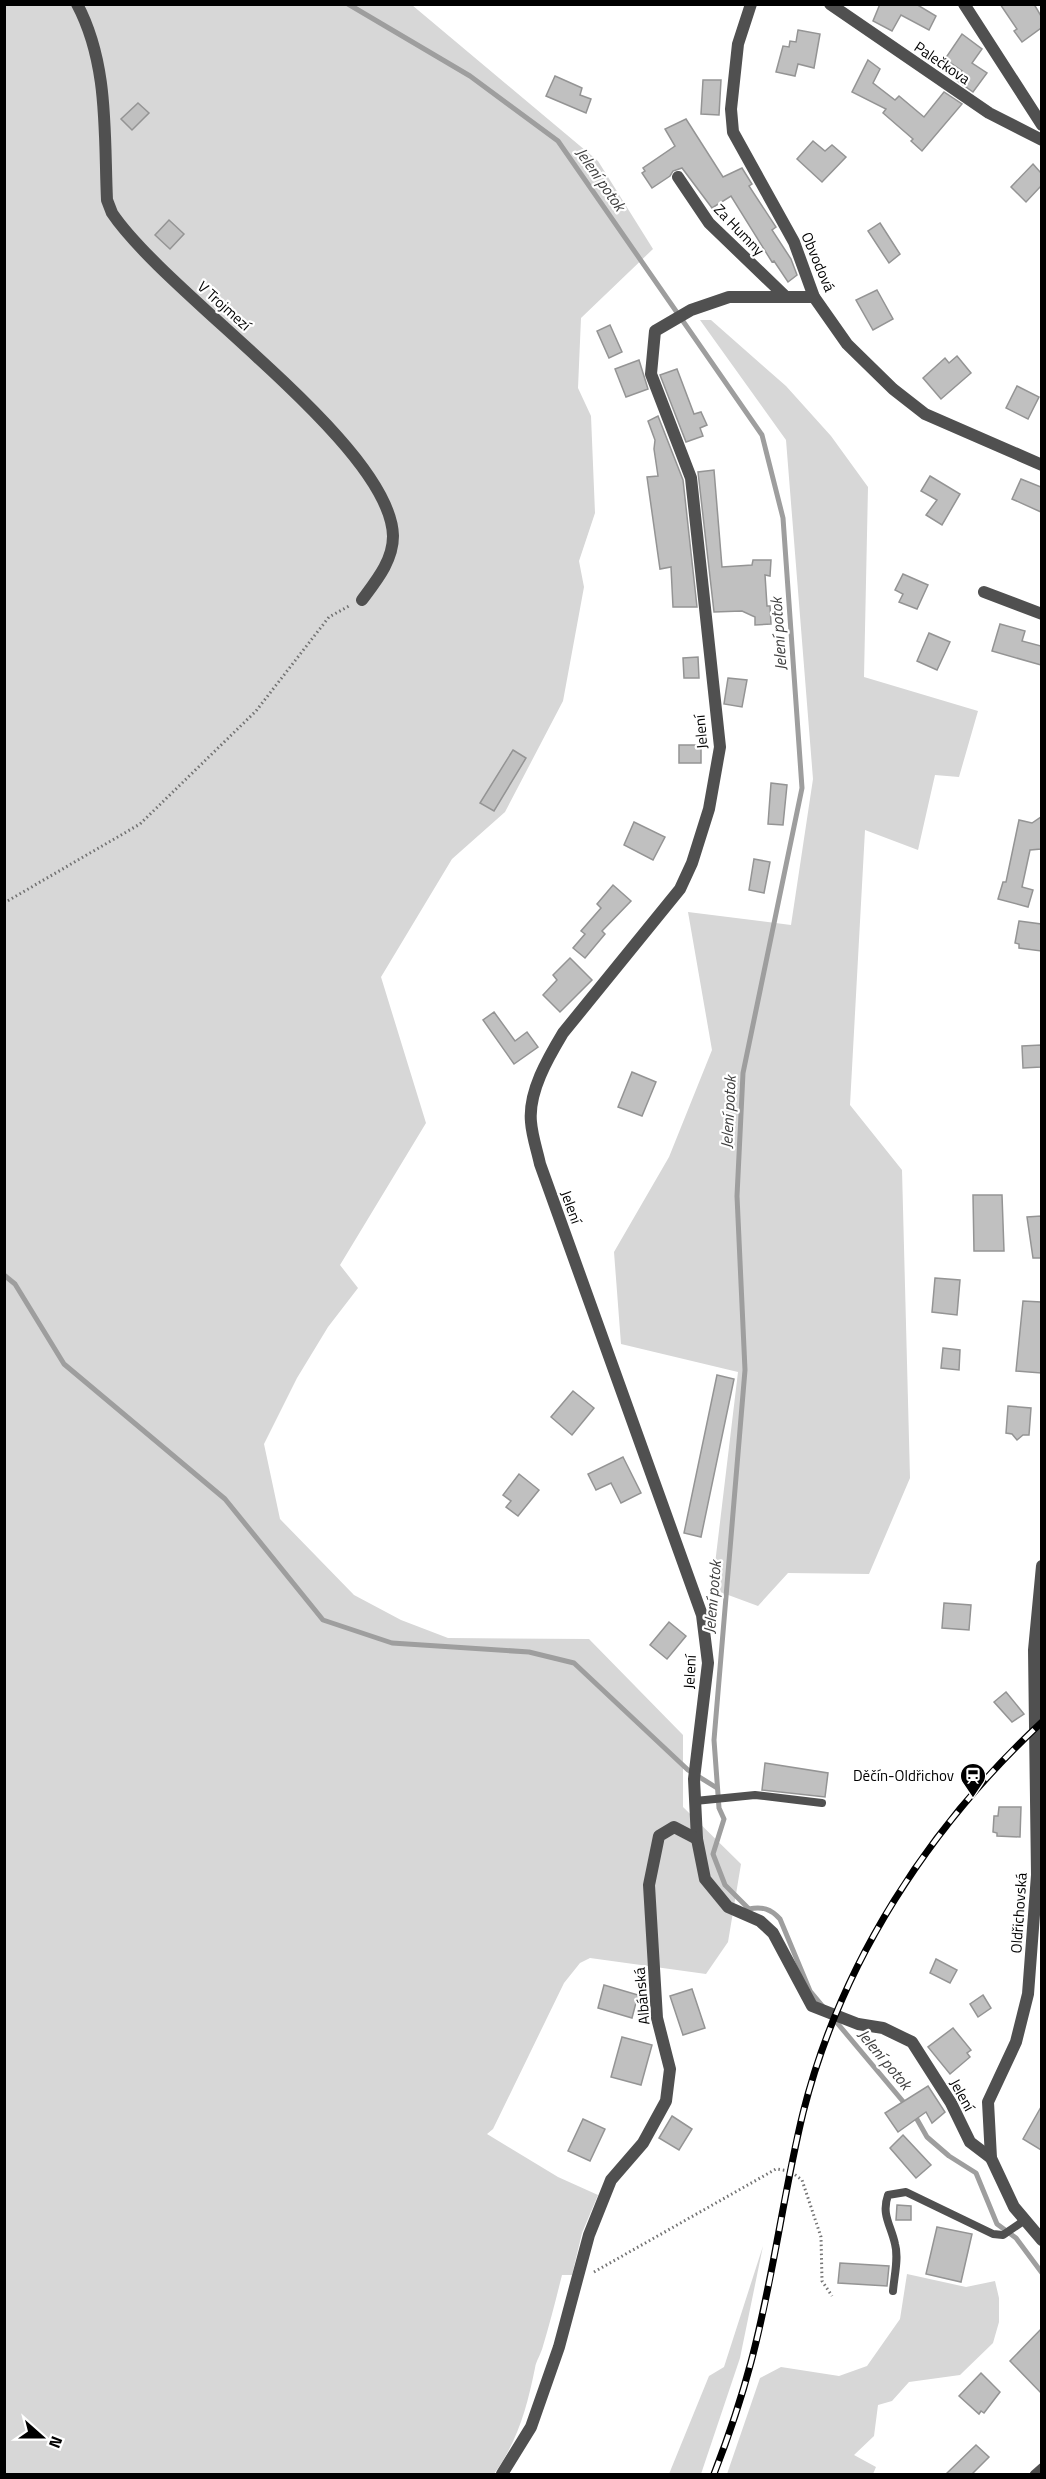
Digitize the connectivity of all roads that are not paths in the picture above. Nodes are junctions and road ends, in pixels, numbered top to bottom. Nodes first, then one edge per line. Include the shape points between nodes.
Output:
1 (77, 4) edge
2 (751, 4) edge
3 (830, 4) edge
4 (964, 4) edge
5 (1041, 125) edge
6 (1041, 140) edge
7 (678, 177) dead end
8 (786, 297) junction
9 (814, 297) junction
10 (1041, 465) edge
11 (984, 592) dead end
12 (362, 600) road end
13 (1041, 614) edge
14 (1041, 1566) edge
15 (695, 1801) junction
16 (822, 1803) dead end
17 (697, 1839) junction
18 (1039, 1874) edge
19 (991, 2158) junction
20 (1025, 2220) junction
21 (1041, 2240) edge
22 (893, 2291) dead end
23 (1041, 2467) edge
24 (502, 2475) edge
25 (1034, 2475) edge

1 - 12 street, V Trojmezí via 100,68 112,213 176,282 328,428 366,471 384,500 392,522 391,552
2 - 9 street, Obvodová via 738,44 731,109 733,132 794,242
3 - 6 street, Palečkova via 989,113
4 - 5 street
7 - 8 street, Za Humny via 709,224
8 - 9 street, Jelení
8 - 15 street, Jelení via 729,297 691,310 655,332 651,374 691,478 720,747 706,819 680,889 563,1033 534,1097 530,1120 540,1164 702,1615 708,1663 693,1779
9 - 10 street, Obvodová via 847,344 893,389 926,414
11 - 13 street
14 - 18 street, Oldřichovská via 1034,1650
15 - 16 lane via 755,1796
15 - 17 street, Jelení
17 - 19 street, Jelení via 705,1880 728,1907 760,1921 773,1933 812,2006 858,2024 883,2028 912,2042 951,2103 970,2142
17 - 24 street, Albánská via 674,1827 659,1836 649,1885 657,2018 670,2069 666,2101 643,2143 611,2180 589,2235 559,2347 531,2427
18 - 19 street, Oldřichovská via 1028,1994 1016,2042 988,2102
19 - 20 street, Oldřichovská via 1014,2207
20 - 21 street, Oldřichovská
20 - 22 lane via 1003,2235 993,2234 906,2192 888,2195 885,2219 896,2246
23 - 25 lane

